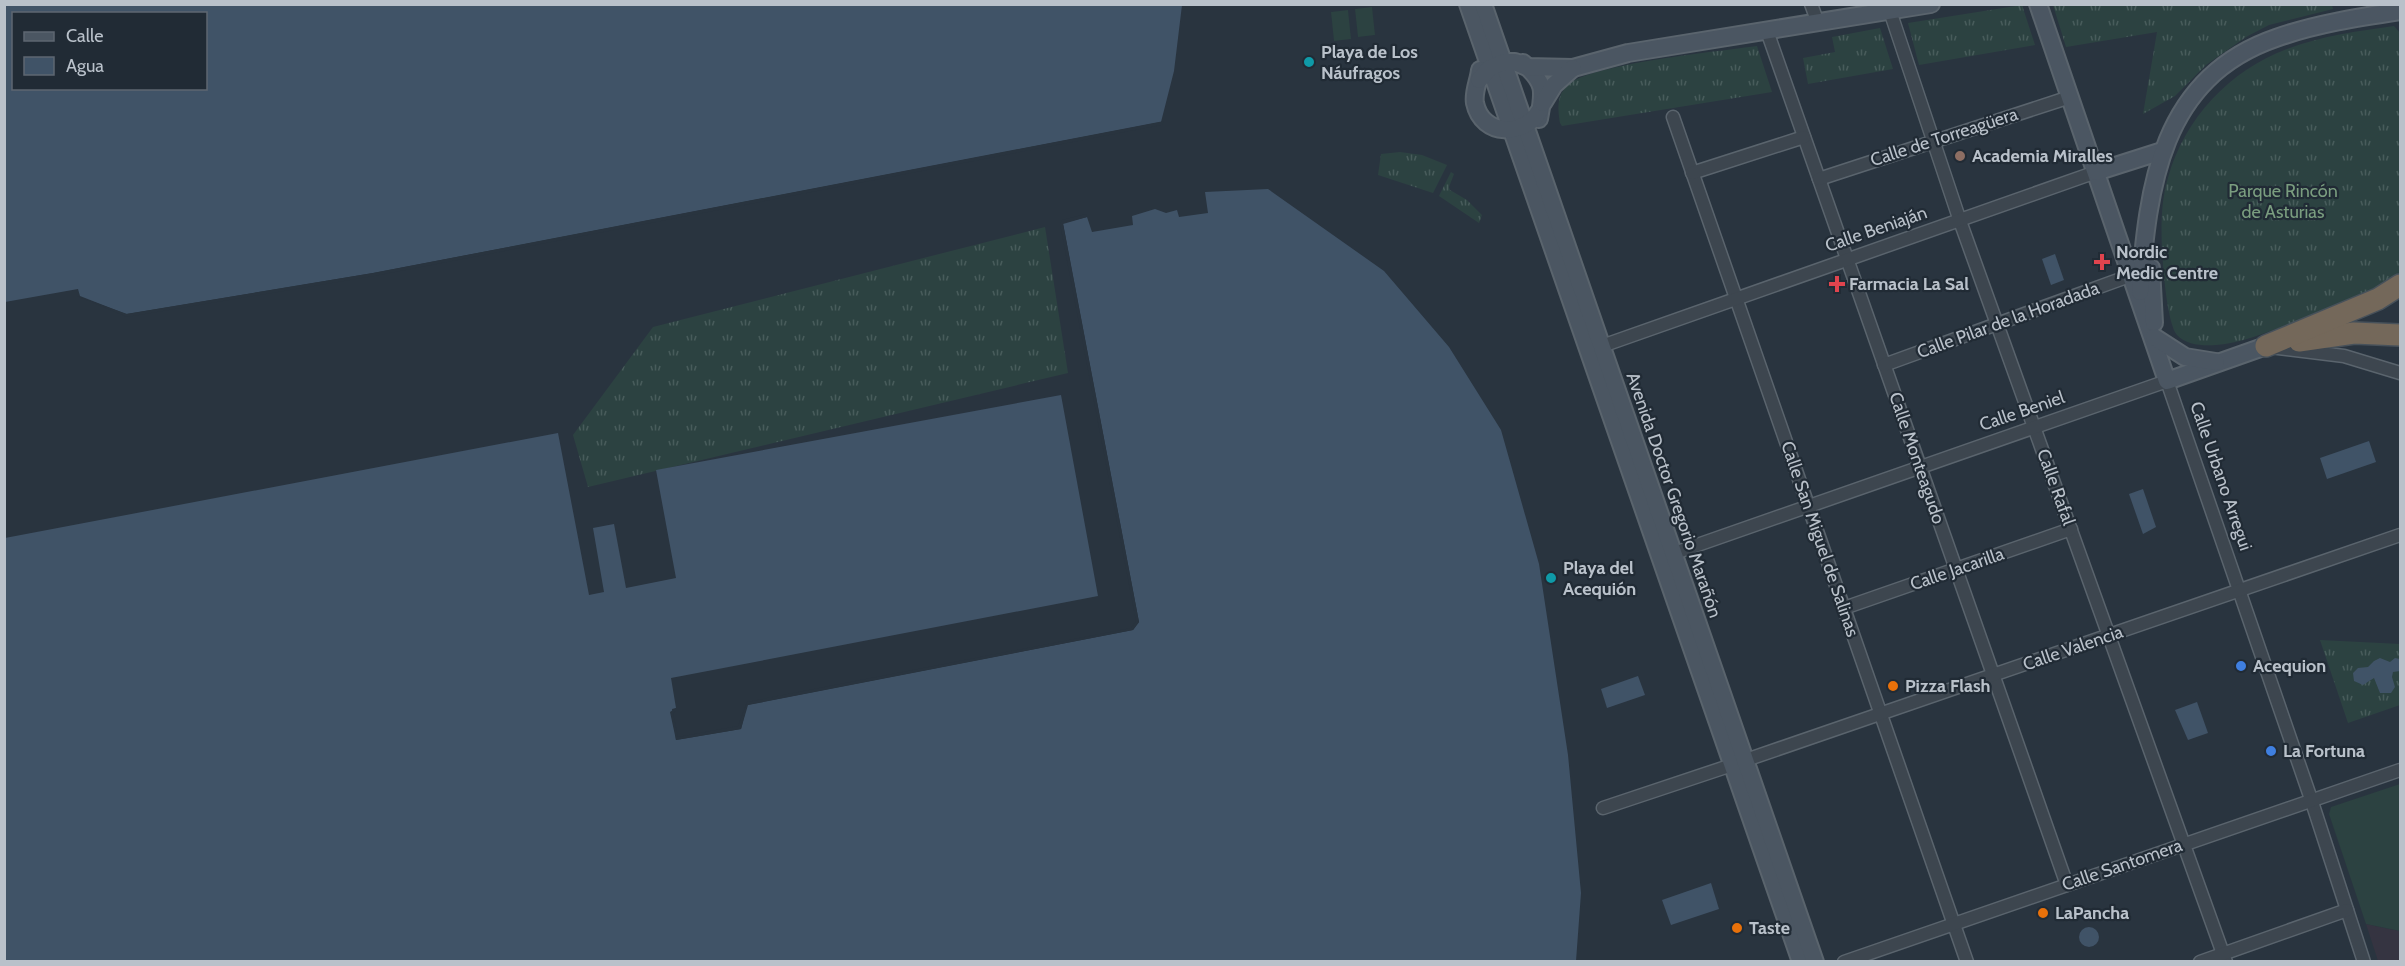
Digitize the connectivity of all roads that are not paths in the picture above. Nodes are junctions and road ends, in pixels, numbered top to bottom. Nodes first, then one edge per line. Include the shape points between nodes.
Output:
1 (1468, 4) edge
2 (1484, 4) edge
3 (1811, 4) edge
4 (2038, 4) edge
5 (1922, 5) edge
6 (1890, 11) junction
7 (2400, 11) edge
8 (1818, 23) junction
9 (1767, 31) junction
10 (1489, 44) junction
11 (1527, 67) junction
12 (1573, 68) junction
13 (1491, 70) junction
14 (2070, 96) junction
15 (1542, 107) junction
16 (1673, 117) dead end
17 (1519, 128) junction
18 (1804, 136) junction
19 (1933, 140) junction
20 (1533, 147) junction
21 (2162, 151) junction
22 (2096, 172) junction
23 (1692, 173) junction
24 (1819, 179) junction
25 (1960, 221) junction
26 (2146, 234) junction
27 (1847, 260) junction
28 (2132, 275) junction
29 (2400, 285) edge
30 (2140, 298) junction
31 (1735, 299) junction
32 (1997, 324) junction
33 (2400, 335) edge
34 (2154, 338) junction
35 (1602, 346) junction
36 (2266, 346) junction
37 (2219, 362) junction
38 (1884, 365) junction
39 (2400, 373) edge
40 (2167, 381) junction
41 (2034, 428) junction
42 (1920, 466) junction
43 (1808, 505) junction
44 (2071, 529) junction
45 (2400, 535) edge
46 (1667, 555) junction
47 (1956, 569) junction
48 (2240, 591) junction
49 (1844, 609) junction
50 (2109, 635) junction
51 (1993, 675) junction
52 (1881, 714) junction
53 (1739, 762) junction
54 (2400, 770) edge
55 (2311, 799) junction
56 (1603, 808) dead end
57 (2184, 843) junction
58 (2067, 885) junction
59 (2348, 910) junction
60 (1954, 924) junction
61 (2224, 957) edge
62 (1801, 962) edge
63 (1815, 962) edge
64 (1844, 962) edge
65 (1967, 962) edge
66 (2200, 962) edge
67 (2364, 962) edge

1 - 10 street
2 - 10 street
3 - 8 street
4 - 14 street, Calle Urbano Arregui
5 - 6 street
6 - 8 street
6 - 19 street, Calle Rafal
7 - 21 street via 2291,33 2255,46 2212,76 2190,99
8 - 9 street
9 - 12 street via 1628,53
9 - 18 street, Calle Monteagudo
10 - 11 street
10 - 13 street
10 - 13 street, Avenida Doctor Gregorio Marañón
11 - 12 street
11 - 13 street via 1515,62
11 - 15 street via 1542,87
12 - 15 street via 1554,85
13 - 17 street, Avenida Doctor Gregorio Marañón
13 - 17 street via 1475,103 1482,117 1494,127
14 - 19 street, Calle de Torreagüera
14 - 22 street, Calle Urbano Arregui
15 - 17 street
15 - 20 street
16 - 23 street, Calle San Miguel de Salinas
17 - 20 street, Avenida Doctor Gregorio Marañón
17 - 46 street, Avenida Doctor Gregorio Marañón
18 - 23 street
18 - 24 street, Calle Monteagudo
19 - 24 street, Calle de Torreagüera
19 - 25 street, Calle Rafal
20 - 35 street, Avenida Doctor Gregorio Marañón
21 - 22 street, Calle Beniaján
21 - 26 street
22 - 25 street, Calle Beniaján
22 - 28 street, Calle Urbano Arregui
23 - 31 street, Calle San Miguel de Salinas
24 - 27 street, Calle Monteagudo
25 - 27 street, Calle Beniaján
25 - 32 street, Calle Rafal
26 - 30 street
26 - 34 street
27 - 31 street, Calle Beniaján
27 - 38 street, Calle Monteagudo
28 - 30 street, Calle Urbano Arregui
28 - 32 street, Calle Pilar de la Horadada
29 - 36 highway via 2378,299
30 - 34 street, Calle Urbano Arregui
31 - 35 street, Calle Beniaján
31 - 43 street, Calle San Miguel de Salinas
32 - 38 street, Calle Pilar de la Horadada
32 - 41 street, Calle Rafal
33 - 36 highway via 2354,333
34 - 37 street via 2185,357
34 - 40 street, Calle Urbano Arregui
35 - 46 street, Avenida Doctor Gregorio Marañón
36 - 37 street, Calle Beniel
36 - 39 street, Calle Beniel via 2344,356
37 - 40 street, Calle Beniel
38 - 42 street, Calle Monteagudo
40 - 41 street, Calle Beniel
40 - 48 street, Calle Urbano Arregui
41 - 42 street, Calle Beniel
41 - 44 street, Calle Rafal
42 - 43 street, Calle Beniel
42 - 47 street, Calle Monteagudo
43 - 46 street, Calle Beniel
43 - 49 street, Calle San Miguel de Salinas
44 - 47 street, Calle Jacarilla
44 - 50 street, Calle Rafal
45 - 48 street, Calle Valencia
46 - 53 street, Avenida Doctor Gregorio Marañón
47 - 49 street, Calle Jacarilla
47 - 51 street, Calle Monteagudo
48 - 50 street, Calle Valencia
48 - 55 street, Calle Urbano Arregui
49 - 52 street, Calle San Miguel de Salinas
50 - 51 street, Calle Valencia
50 - 57 street, Calle Rafal
51 - 52 street, Calle Valencia
51 - 58 street, Calle Monteagudo
52 - 53 street, Calle Valencia
52 - 60 street, Calle San Miguel de Salinas
53 - 56 street, Calle Valencia
53 - 62 street, Avenida Doctor Gregorio Marañón
53 - 63 street, Avenida Doctor Gregorio Marañón
54 - 55 street, Calle Santomera
55 - 57 street, Calle Santomera
55 - 59 street, Calle Urbano Arregui
57 - 58 street, Calle Santomera
57 - 61 street, Calle Rafal
58 - 60 street, Calle Santomera
59 - 61 street
59 - 67 street, Calle Urbano Arregui
60 - 64 street, Calle Santomera
60 - 65 street, Calle San Miguel de Salinas
61 - 66 street

